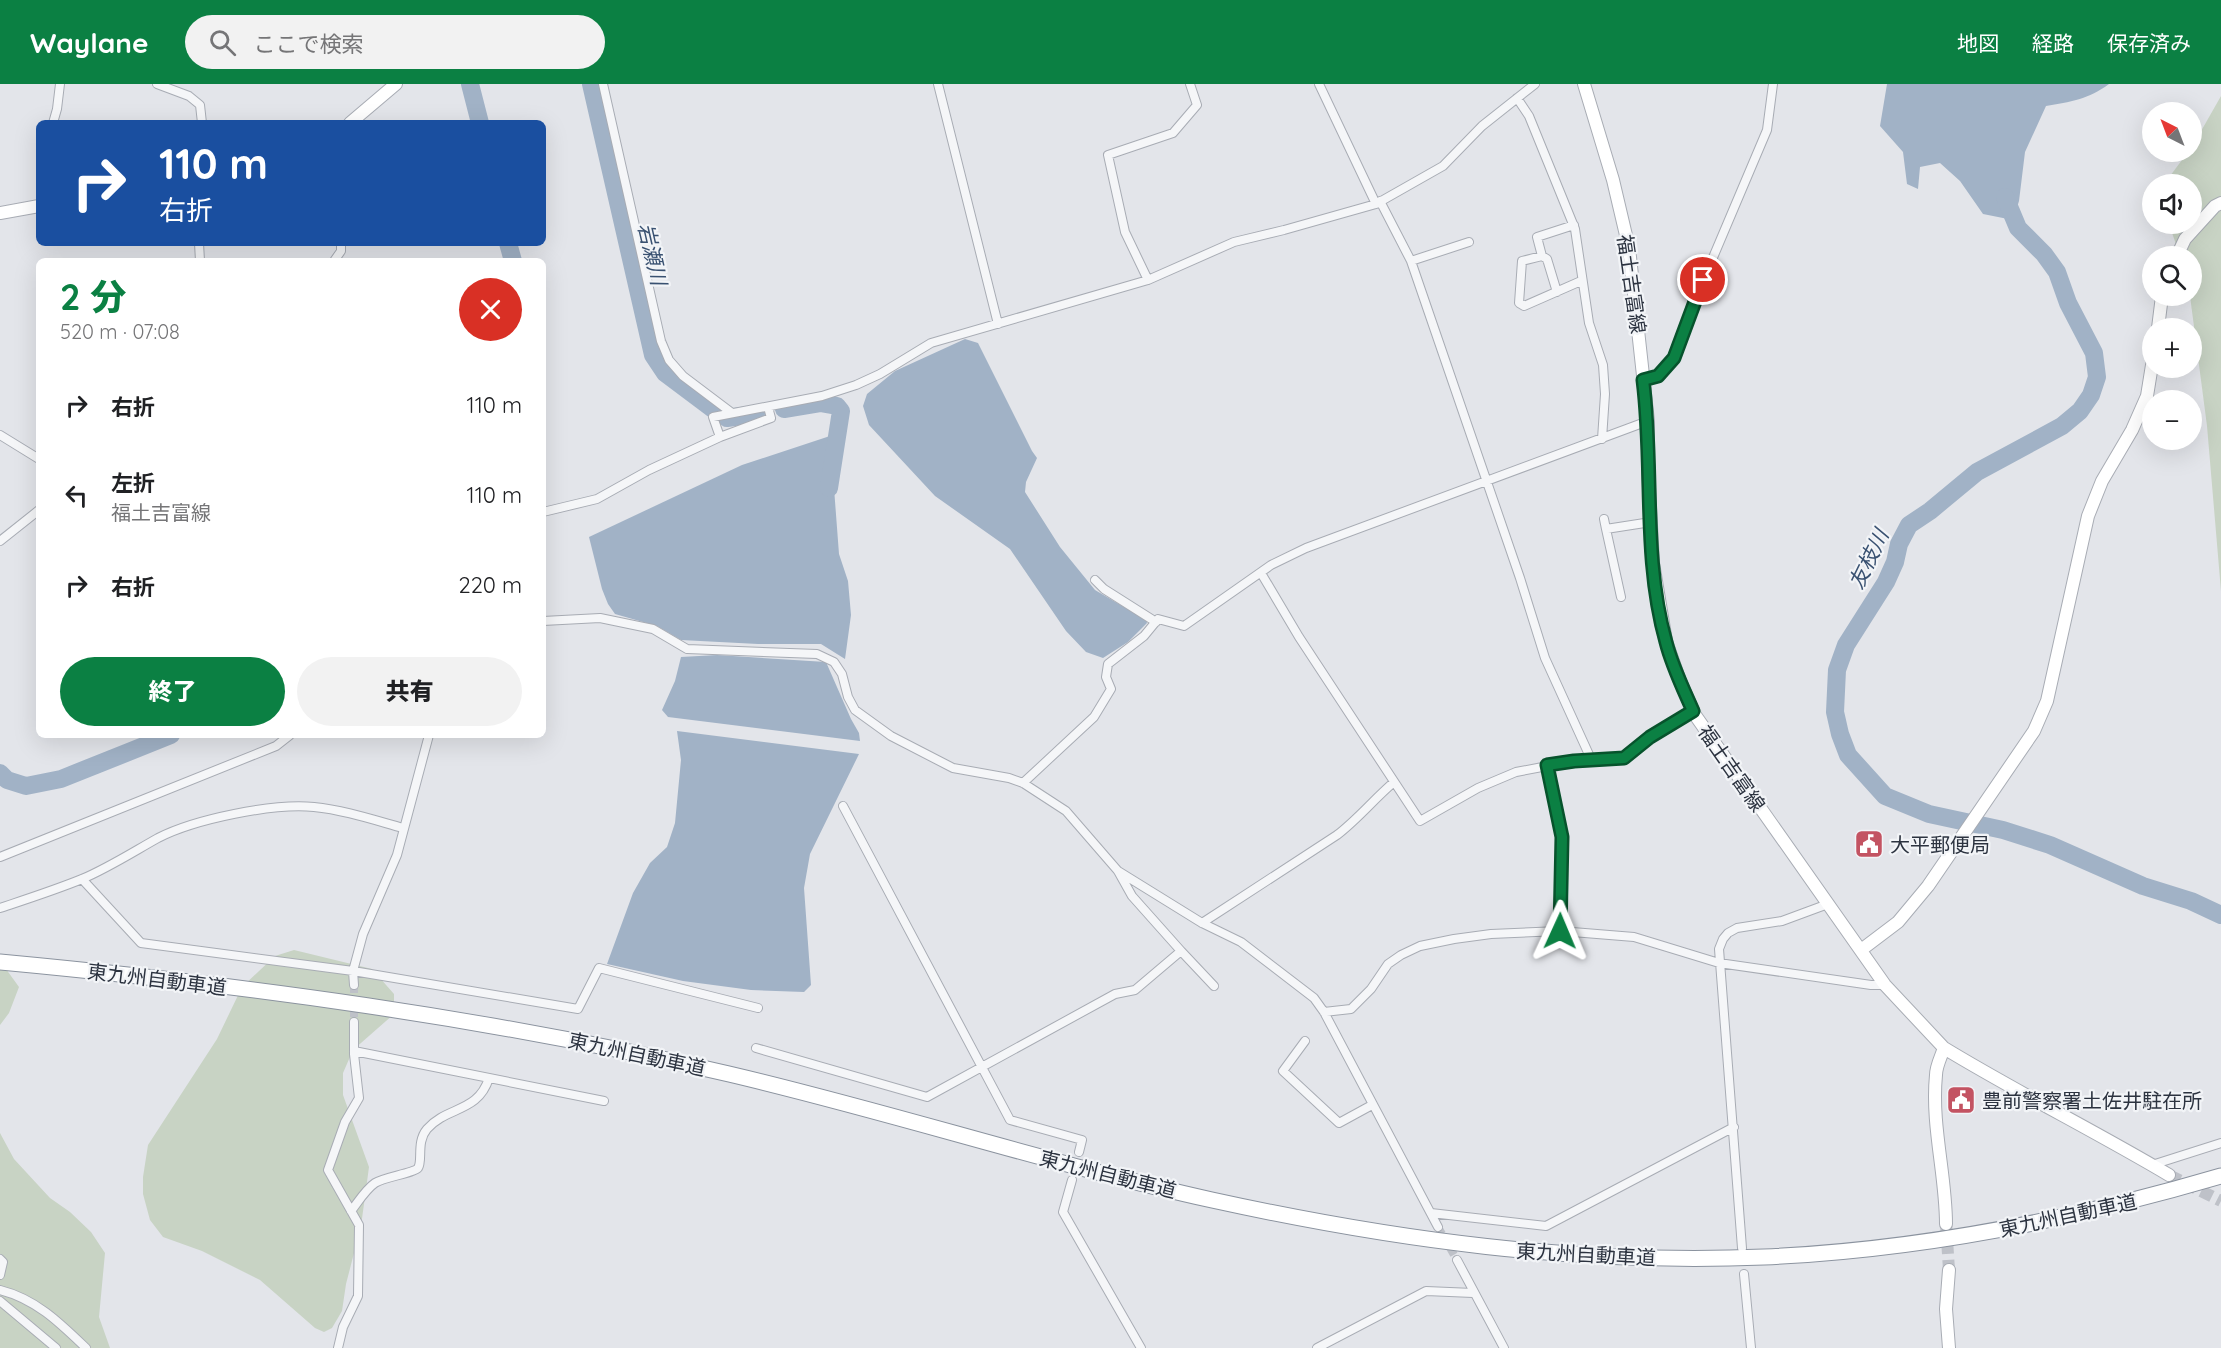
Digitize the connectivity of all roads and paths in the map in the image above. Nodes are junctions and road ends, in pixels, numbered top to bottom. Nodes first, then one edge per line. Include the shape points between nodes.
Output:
1 (60, 84) edge
2 (157, 84) edge
3 (396, 84) edge
4 (603, 84) edge
5 (938, 84) edge
6 (1190, 84) edge
7 (1319, 84) edge
8 (1584, 84) edge
9 (1773, 84) edge
10 (1532, 85) edge
11 (1517, 98) junction
12 (54, 120) edge
13 (202, 120) edge
14 (354, 120) edge
15 (1378, 202) junction
16 (2221, 202) edge
17 (36, 207) edge
18 (0, 213) edge
19 (1574, 225) junction
20 (1469, 242) dead end
21 (2182, 246) edge
22 (1542, 256) junction
23 (1411, 261) junction
24 (1148, 280) junction
25 (1581, 281) junction
26 (1557, 292) junction
27 (998, 324) junction
28 (2150, 378) edge
29 (1643, 380) junction
30 (768, 407) junction
31 (732, 413) junction
32 (1648, 421) junction
33 (0, 435) edge
34 (720, 437) junction
35 (1602, 439) junction
36 (36, 457) edge
37 (1487, 480) junction
38 (546, 511) edge
39 (36, 512) edge
40 (1604, 519) dead end
41 (1651, 522) junction
42 (1606, 529) junction
43 (0, 541) edge
44 (1261, 573) junction
45 (1095, 580) dead end
46 (1621, 597) dead end
47 (546, 621) edge
48 (1156, 622) junction
49 (1693, 711) junction
50 (286, 738) edge
51 (428, 738) edge
52 (1591, 759) junction
53 (1547, 765) junction
54 (1394, 782) junction
55 (1023, 783) junction
56 (843, 806) dead end
57 (403, 828) junction
58 (0, 857) edge
59 (1118, 871) junction
60 (82, 879) junction
61 (1828, 904) junction
62 (0, 908) edge
63 (1202, 923) junction
64 (1560, 931) junction
65 (1861, 950) junction
66 (1181, 951) junction
67 (0, 962) edge
68 (1719, 963) junction
69 (353, 971) junction
70 (354, 985) tunnel mouth
71 (1885, 985) junction
72 (1214, 986) dead end
73 (758, 1008) dead end
74 (1324, 1012) junction
75 (354, 1022) tunnel mouth
76 (1305, 1041) dead end
77 (756, 1048) dead end
78 (1944, 1048) junction
79 (354, 1051) junction
80 (983, 1067) junction
81 (489, 1078) junction
82 (604, 1101) dead end
83 (1372, 1105) junction
84 (1734, 1127) junction
85 (2221, 1143) edge
86 (1078, 1152) dead end
87 (2152, 1165) junction
88 (2169, 1175) tunnel mouth
89 (2221, 1176) edge
90 (1072, 1180) dead end
91 (351, 1211) junction
92 (1431, 1213) junction
93 (1946, 1224) tunnel mouth
94 (1438, 1227) tunnel mouth
95 (1742, 1248) dead end
96 (0, 1259) edge
97 (1457, 1260) tunnel mouth
98 (1949, 1270) tunnel mouth
99 (1744, 1274) dead end
100 (0, 1275) edge
101 (0, 1290) edge
102 (1473, 1293) junction
103 (0, 1301) edge
104 (56, 1348) edge
105 (86, 1348) edge
106 (338, 1348) edge
107 (1141, 1348) edge
108 (1317, 1348) edge
109 (1504, 1348) edge
110 (1751, 1348) edge
111 (1949, 1348) edge

1 - 12 street
2 - 13 street via 189,96 200,105
3 - 14 main road
4 - 31 street via 661,341 669,360 683,376
5 - 27 street
6 - 24 street via 1197,105 1173,133 1108,155 1125,232
7 - 15 street
8 - 29 main road, 福土吉富線 via 1629,248
9 - 29 street via 1767,130 1674,358 1658,376
10 - 11 street
11 - 15 street via 1482,126 1443,166
11 - 19 street via 1529,116
15 - 23 street
15 - 24 street via 1234,242
16 - 21 main road
17 - 18 main road
19 - 22 street via 1537,237
19 - 25 street
20 - 23 street
22 - 26 street via 1547,259
22 - 26 street via 1522,261 1519,303 1524,306
23 - 37 street
24 - 27 street
25 - 26 street
25 - 35 street via 1603,365
27 - 30 street via 932,343 856,385
28 - 65 main road via 2147,396 2132,430 2102,481 2088,516 2047,701 2034,731 1928,886 1898,922
29 - 32 main road, 福土吉富線
30 - 31 street
30 - 34 street via 771,418
31 - 34 street via 713,417
32 - 35 street
32 - 41 main road, 福土吉富線
33 - 36 street
34 - 38 street via 597,499
35 - 37 street
37 - 44 street via 1306,548
37 - 52 street via 1545,658
39 - 43 street
40 - 42 street
41 - 42 street
41 - 49 main road, 福土吉富線 via 1653,563 1666,641
42 - 46 street
44 - 48 street via 1184,626
44 - 54 street
45 - 48 street
47 - 55 street via 600,618 653,629 687,649 817,654 834,662 855,710 891,736 953,768
48 - 55 street via 1108,664 1106,677 1111,689 1094,717
49 - 52 street via 1624,758
49 - 61 main road, 福土吉富線
50 - 58 street via 276,746
51 - 57 street
52 - 53 street
53 - 54 street via 1488,784 1420,820
53 - 64 street via 1562,837
54 - 63 street via 1337,835
55 - 59 street via 1066,812
56 - 80 street
57 - 60 street via 312,807 234,814 160,837
57 - 69 street via 397,855 363,934
59 - 63 street
59 - 66 street via 1132,896
60 - 62 street
60 - 69 street via 141,943
61 - 65 main road, 福土吉富線
61 - 68 street via 1782,921 1737,928 1723,939
63 - 74 street via 1241,942 1314,998
64 - 68 street via 1634,937
64 - 74 street via 1491,934 1420,946 1388,964 1351,1009
65 - 71 main road, 福土吉富線
66 - 72 street
66 - 80 street via 1135,990 1115,994
67 - 89 highway, 東九州自動車道 via 235,988 573,1040 788,1088 1206,1199 1384,1234 1535,1252 1660,1258 1764,1257 1911,1244 2061,1218
68 - 71 street
68 - 84 street
69 - 70 street
69 - 73 street via 578,1009 599,968
71 - 78 main road, 福土吉富線
74 - 83 street
75 - 79 street
76 - 83 street via 1283,1071 1339,1123
77 - 80 street via 927,1097
78 - 87 main road, 福土吉富線
78 - 93 main road via 1936,1073 1935,1104
79 - 81 street
79 - 91 street via 359,1098 345,1122 328,1170
80 - 86 street via 1010,1120 1082,1140
81 - 82 street
81 - 91 street via 477,1099 426,1129 419,1146 418,1168 374,1184
83 - 92 street
84 - 92 street via 1546,1226
84 - 95 street
85 - 87 street
87 - 88 main road, 福土吉富線
90 - 107 street via 1063,1212
91 - 106 street via 359,1225 358,1296
92 - 94 street
96 - 100 street
97 - 102 street
98 - 111 main road
99 - 110 street
101 - 105 street via 47,1311
102 - 108 street via 1426,1291
102 - 109 street
103 - 104 street

